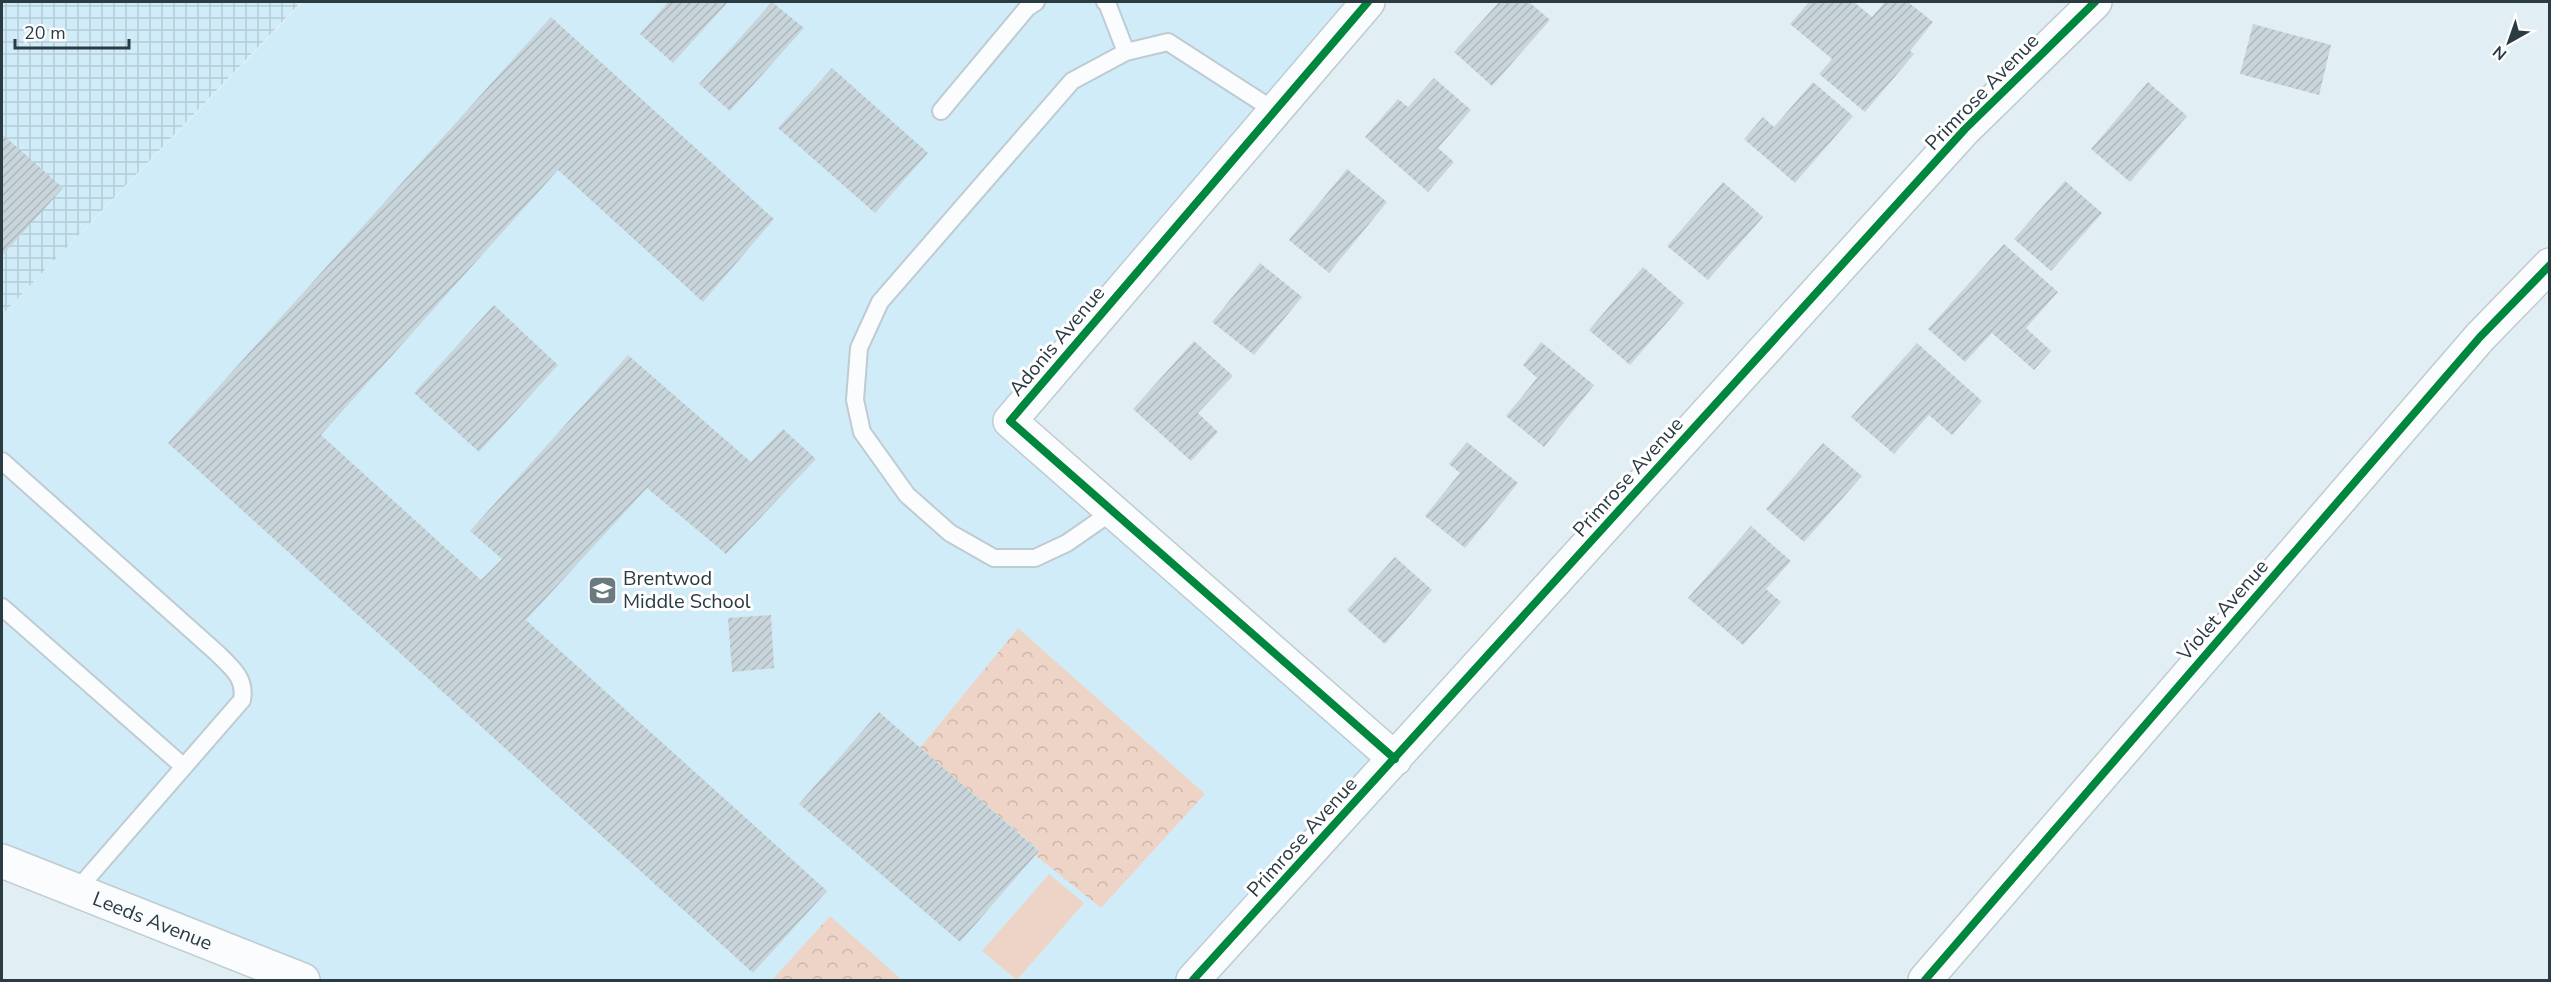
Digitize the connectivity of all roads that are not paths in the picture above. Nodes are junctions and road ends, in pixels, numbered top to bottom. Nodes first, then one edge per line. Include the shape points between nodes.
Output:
1 (1035, 2) edge
2 (1104, 2) edge
3 (1368, 2) edge
4 (2095, 2) edge
5 (1126, 52) junction
6 (941, 111) dead end
7 (1275, 111) junction
8 (2550, 264) edge
9 (2, 461) edge
10 (1113, 511) junction
11 (2, 607) edge
12 (1395, 759) junction
13 (184, 767) junction
14 (2, 861) edge
15 (76, 891) junction
16 (303, 981) edge
17 (1193, 981) edge
18 (1925, 981) edge

1 - 6 lane
2 - 5 lane
3 - 7 street, Adonis Avenue
4 - 12 street, Primrose Avenue via 1965,129
5 - 7 lane via 1168,42
5 - 10 lane via 1072,81 880,302 859,348 855,400 862,432 907,495 950,533 994,558 1035,558 1068,543
7 - 10 street, Adonis Avenue via 1010,421
8 - 18 street, Violet Avenue via 2480,337
9 - 13 lane via 239,675 244,688 242,700
10 - 12 street, Adonis Avenue
11 - 13 lane
12 - 17 street, Primrose Avenue
13 - 15 lane
14 - 15 street, Leeds Avenue
15 - 16 street, Leeds Avenue

